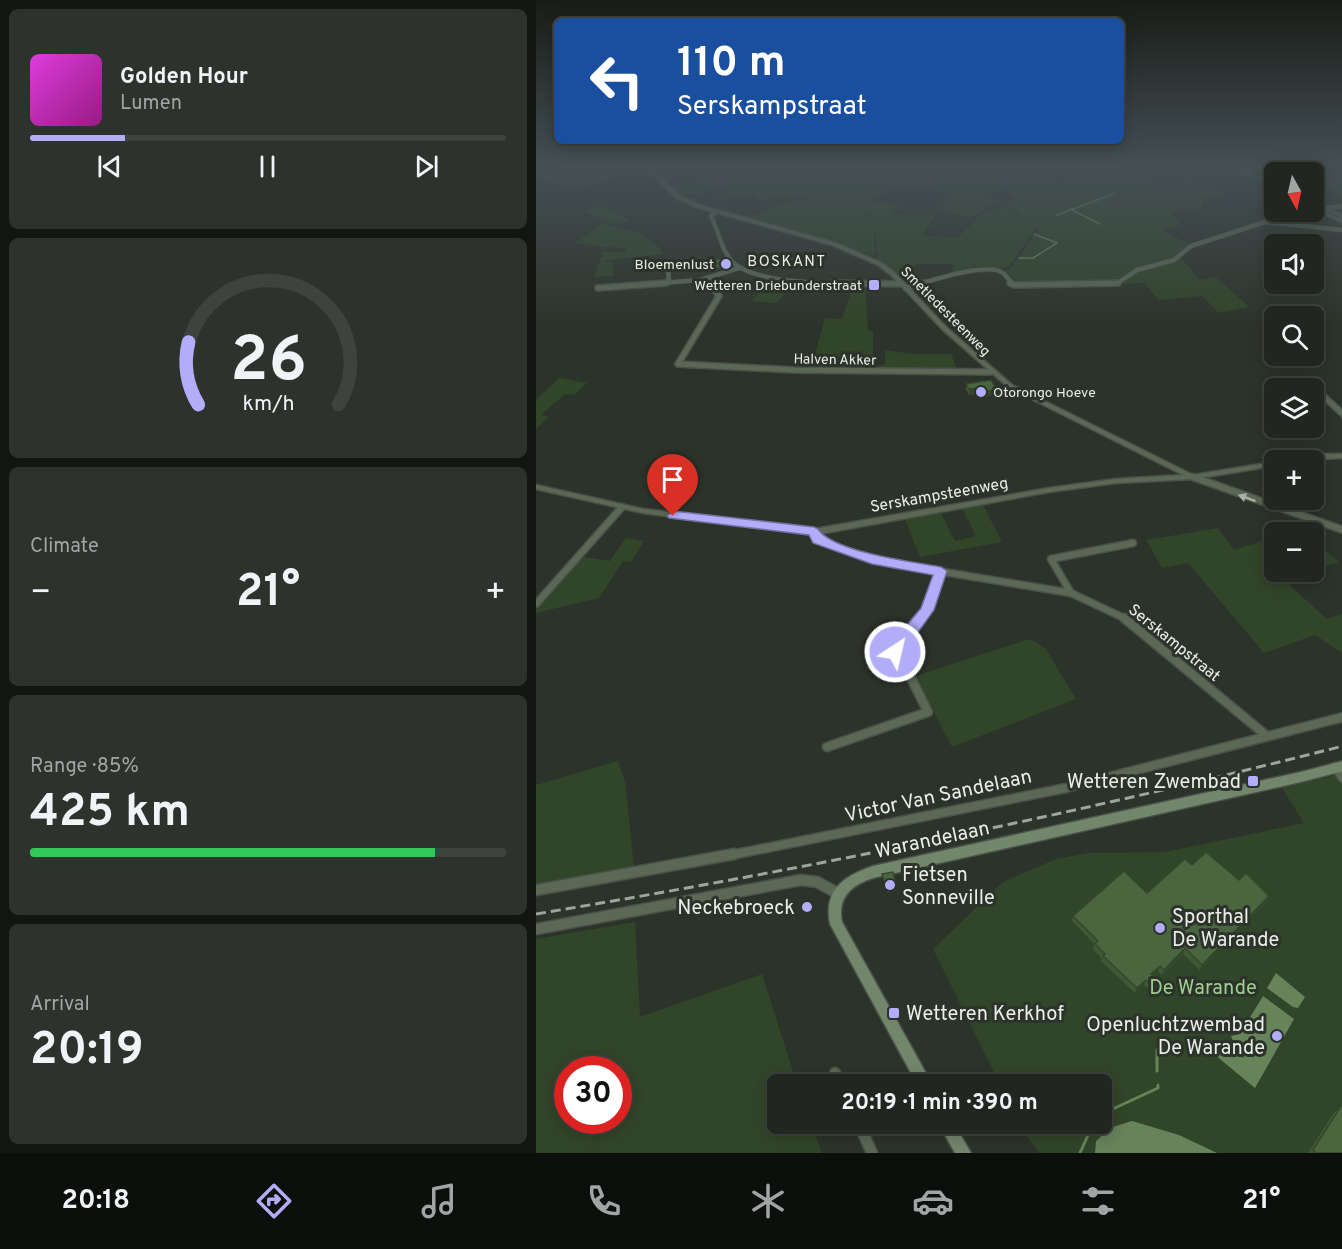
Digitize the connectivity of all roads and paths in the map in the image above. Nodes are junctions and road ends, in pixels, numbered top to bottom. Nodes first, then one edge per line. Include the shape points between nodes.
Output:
1 (713, 220) edge
2 (744, 220) edge
3 (1265, 222) edge
4 (1276, 222) edge
5 (1343, 230) edge
6 (668, 265) dead end
7 (739, 268) junction
8 (706, 279) junction
9 (669, 283) junction
10 (904, 286) junction
11 (598, 288) dead end
12 (991, 372) junction
13 (1324, 397) edge
14 (1343, 414) edge
15 (1324, 458) edge
16 (1343, 458) edge
17 (1264, 466) edge
18 (1193, 477) junction
19 (536, 487) edge
20 (622, 507) junction
21 (1343, 530) edge
22 (814, 532) junction
23 (1133, 543) dead end
24 (941, 571) junction
25 (1071, 592) junction
26 (536, 604) edge
27 (1343, 717) edge
28 (1267, 736) junction
29 (827, 747) dead end
30 (1341, 769) edge
31 (536, 890) edge
32 (839, 894) junction
33 (536, 929) edge
34 (918, 1074) edge
35 (863, 1134) edge
36 (952, 1134) edge
37 (872, 1153) edge
38 (963, 1153) edge

1 - 7 street via 726,253
2 - 10 street, Smetledesteenweg via 846,248 880,264
3 - 10 street via 1201,242 1182,250 1174,260 1137,270 1116,284 1014,285 1001,271 991,270
4 - 5 street
6 - 9 street
7 - 8 street
7 - 10 street via 799,280
8 - 9 street
8 - 12 street, Halven Akker via 719,296 678,364 795,370
9 - 11 street
10 - 12 street, Smetledesteenweg
12 - 18 street, Smetledesteenweg via 1024,394
13 - 14 street
15 - 16 street
17 - 18 street
21 -> 18 street, Serskampsteenweg
18 - 22 street, Serskampsteenweg via 1049,490
19 - 20 street, Serskampsteenweg
20 - 22 street, Serskampsteenweg
20 - 26 street
22 - 24 street, Serskampstraat via 818,540 872,560
23 - 25 street via 1051,559
24 - 25 street, Serskampstraat
24 - 29 street via 927,610 896,648 928,712
25 - 28 street, Serskampstraat via 1119,614
27 - 28 street, Victor Van Sandelaan
28 - 31 street, Victor Van Sandelaan via 1007,800
30 - 32 main road, Warandelaan via 873,872 850,881
32 - 33 street via 817,882 800,880
32 - 34 main road via 834,916 840,934
35 - 37 street
36 - 38 main road

